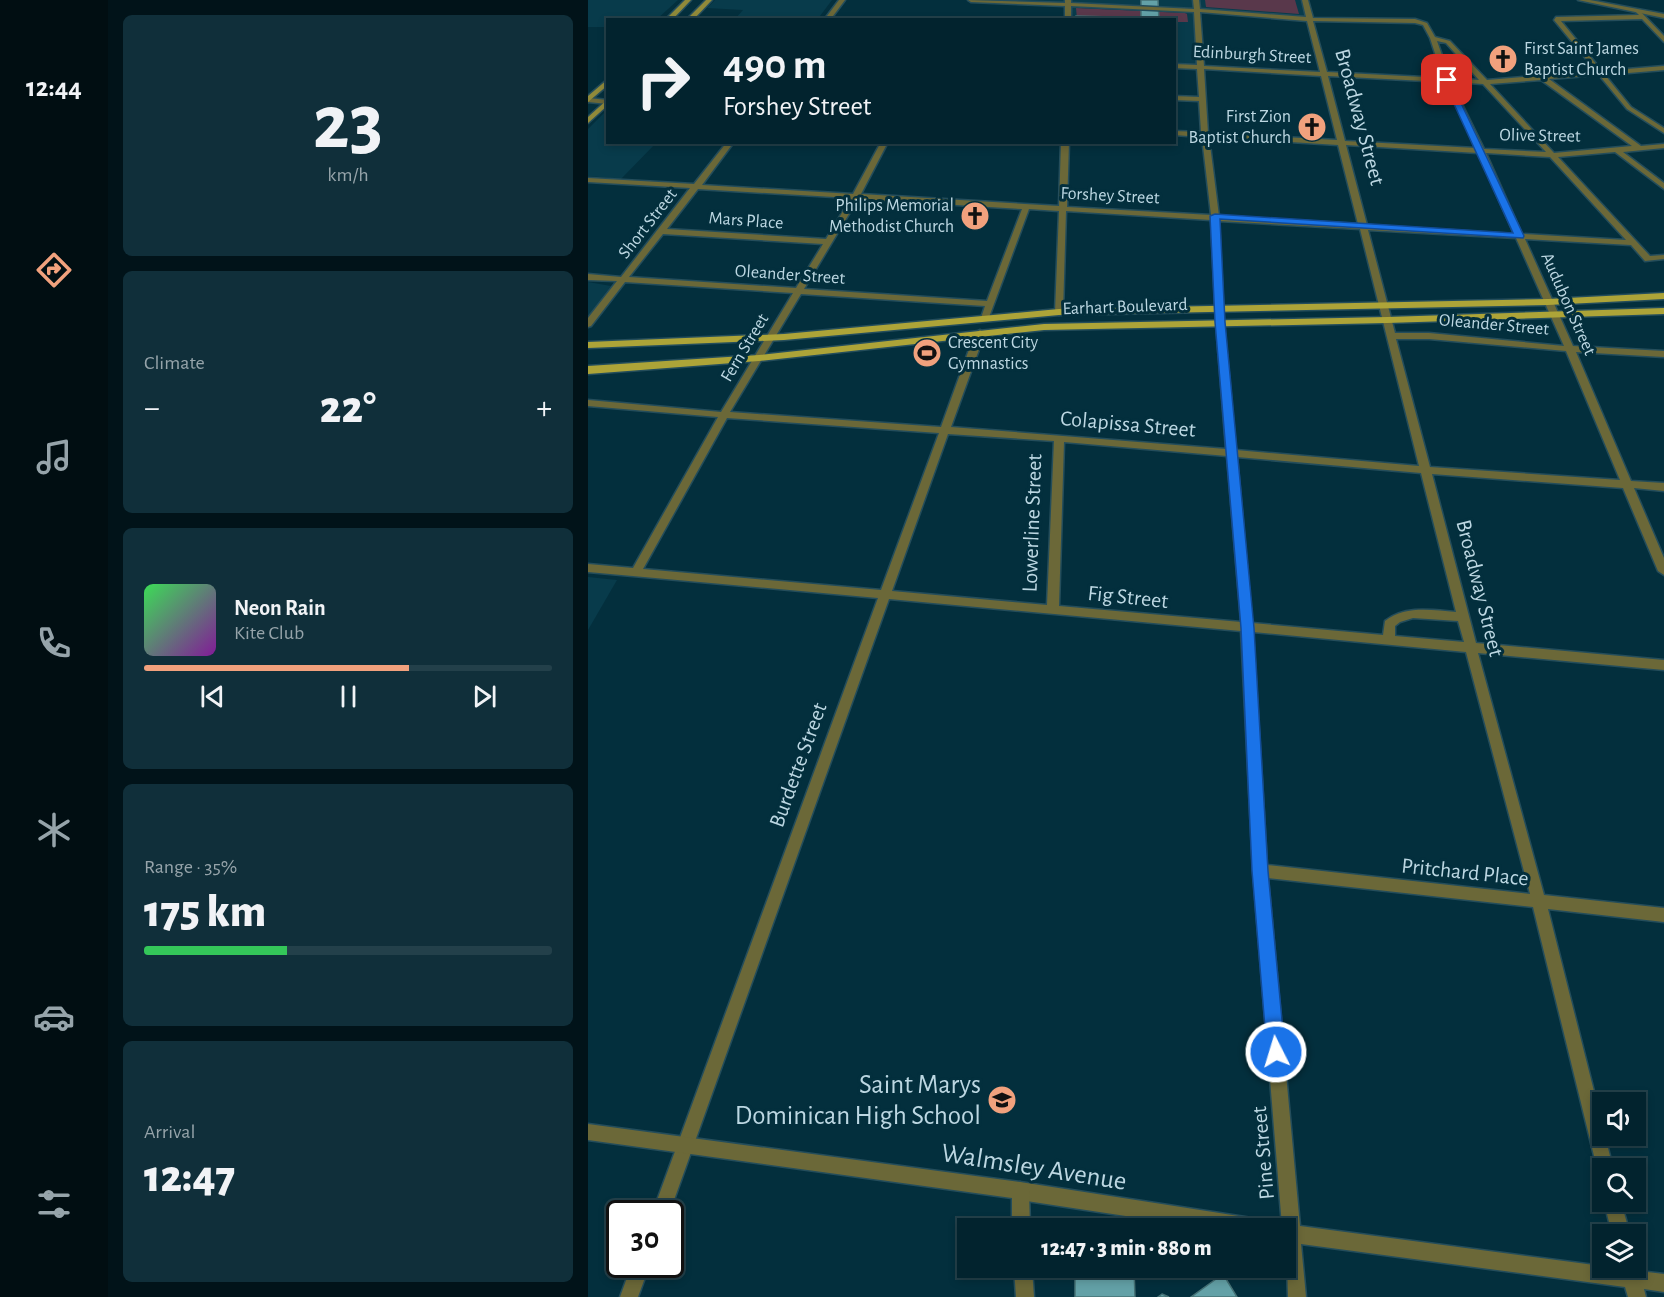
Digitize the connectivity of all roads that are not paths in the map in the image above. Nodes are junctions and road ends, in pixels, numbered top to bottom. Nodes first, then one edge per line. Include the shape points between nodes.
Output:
1 (688, 0) edge
2 (709, 0) edge
3 (842, 0) edge
4 (971, 0) edge
5 (1305, 0) edge
6 (1581, 0) edge
7 (1617, 0) edge
8 (1068, 2) edge
9 (1197, 5) edge
10 (1664, 9) edge
11 (1640, 14) junction
12 (1664, 16) edge
13 (670, 18) edge
14 (691, 18) edge
15 (828, 18) edge
16 (1068, 18) edge
17 (1310, 19) junction
18 (1433, 38) junction
19 (1664, 40) edge
20 (1176, 66) edge
21 (1201, 67) junction
22 (1664, 68) edge
23 (1324, 73) junction
24 (1600, 74) junction
25 (1543, 78) junction
26 (1447, 80) junction
27 (1486, 82) junction
28 (606, 83) edge
29 (1176, 98) edge
30 (1204, 99) junction
31 (588, 100) edge
32 (606, 102) edge
33 (606, 103) edge
34 (588, 121) edge
35 (1664, 131) edge
36 (1176, 133) edge
37 (1205, 135) junction
38 (1341, 142) junction
39 (729, 144) edge
40 (884, 144) edge
41 (1065, 144) edge
42 (1664, 146) edge
43 (1639, 148) junction
44 (1480, 149) junction
45 (1617, 150) junction
46 (1554, 155) junction
47 (588, 180) edge
48 (696, 187) junction
49 (1664, 187) edge
50 (856, 196) junction
51 (1026, 207) junction
52 (1064, 209) junction
53 (1215, 216) junction
54 (1364, 227) junction
55 (661, 231) junction
56 (1520, 236) junction
57 (829, 242) junction
58 (1631, 243) junction
59 (1664, 257) edge
60 (588, 277) edge
61 (623, 279) junction
62 (798, 292) junction
63 (1664, 296) edge
64 (1548, 302) junction
65 (990, 304) junction
66 (1384, 306) junction
67 (1220, 308) junction
68 (1664, 310) edge
69 (1059, 312) junction
70 (1553, 315) junction
71 (985, 318) junction
72 (1387, 320) junction
73 (1220, 322) junction
74 (588, 324) edge
75 (980, 333) junction
76 (1392, 336) junction
77 (771, 338) junction
78 (636, 344) junction
79 (588, 345) edge
80 (1570, 349) junction
81 (1664, 354) edge
82 (759, 358) junction
83 (588, 369) edge
84 (588, 403) edge
85 (724, 416) junction
86 (944, 430) junction
87 (1059, 438) junction
88 (1231, 452) junction
89 (1425, 470) junction
90 (1625, 484) junction
91 (1664, 487) edge
92 (588, 568) edge
93 (1664, 571) edge
94 (636, 572) junction
95 (886, 594) junction
96 (1053, 609) junction
97 (1463, 617) junction
98 (1247, 628) junction
99 (1389, 641) junction
100 (1471, 648) junction
101 (1664, 665) edge
102 (1260, 871) junction
103 (1539, 902) junction
104 (1664, 915) edge
105 (588, 1132) edge
106 (685, 1144) junction
107 (1603, 1158) edge
108 (1020, 1191) junction
109 (665, 1200) edge
110 (1021, 1218) edge
111 (1194, 1218) edge
112 (1287, 1218) edge
113 (1296, 1234) edge
114 (1592, 1268) edge
115 (1646, 1277) edge
116 (636, 1278) edge
117 (1024, 1278) edge
118 (1294, 1278) edge
119 (1632, 1278) edge
120 (1664, 1282) edge
121 (629, 1297) edge
122 (1025, 1297) edge
123 (1297, 1297) edge
124 (1637, 1297) edge

1 - 13 main road
2 - 14 main road
3 - 15 street
4 - 8 street
5 - 17 street, Broadway Street
6 - 11 street
7 - 10 street
8 - 9 street
8 - 16 street
9 - 17 street
9 - 21 street, Pine Street
11 - 12 street
11 - 19 street
11 - 24 street via 1556,19
17 - 18 street, Audubon Street via 1420,22
17 - 23 street, Broadway Street
18 - 26 street, Audubon Street
18 - 27 street via 1448,42
20 - 21 street, Edinburgh Street
21 - 23 street, Edinburgh Street
21 - 30 street, Pine Street
22 - 24 street, Edinburgh Street
23 - 26 street, Edinburgh Street
23 - 38 street, Broadway Street
24 - 25 street, Edinburgh Street
24 - 35 street via 1629,108
25 - 27 street, Edinburgh Street
25 - 43 street
26 - 27 street, Edinburgh Street
26 - 44 street, Audubon Street
27 - 46 street
28 - 31 main road
29 - 30 street
30 - 37 street, Pine Street
31 - 32 street
33 - 34 main road
36 - 37 street, Olive Street
37 - 38 street, Olive Street
37 - 53 street, Pine Street
38 - 44 street, Olive Street
38 - 54 street, Broadway Street
39 - 48 street, Short Street
40 - 50 street, Fern Street
41 - 52 street
42 - 43 street, Olive Street
43 - 45 street, Olive Street
44 - 46 street, Olive Street
44 - 56 street, Audubon Street
45 - 46 street, Olive Street
45 - 49 street
46 - 58 street
47 - 48 street, Forshey Street
48 - 50 street, Forshey Street
48 - 55 street, Short Street
50 - 51 street, Forshey Street
50 - 57 street, Fern Street
51 - 52 street, Forshey Street
51 - 65 street
52 - 53 street, Forshey Street
52 - 69 street
53 - 54 street, Forshey Street
53 - 67 street, Pine Street
54 - 56 street, Forshey Street
54 - 66 street, Broadway Street
55 - 57 street, Mars Place
55 - 61 street, Short Street
56 - 58 street, Forshey Street
56 - 64 street, Audubon Street
57 - 62 street, Fern Street
58 - 59 street via 1648,259
60 - 61 street, Oleander Street
61 - 62 street, Oleander Street
61 - 74 street, Short Street
62 - 65 street, Oleander Street
62 - 77 street, Fern Street
63 - 64 main road, Earhart Boulevard
64 - 66 main road, Earhart Boulevard
64 - 70 street, Audubon Street
65 - 71 street
66 - 67 main road, Earhart Boulevard
66 - 72 street, Broadway Street
67 - 69 main road, Earhart Boulevard
67 - 73 street, Pine Street
68 - 70 main road, Earhart Boulevard
69 - 71 main road, Earhart Boulevard
70 - 72 main road, Earhart Boulevard
70 - 80 street, Audubon Street
71 - 77 main road, Earhart Boulevard
72 - 73 main road, Earhart Boulevard
72 - 76 street, Broadway Street
73 - 75 main road, Earhart Boulevard via 1044,327
73 - 88 street, Pine Street
75 - 82 main road, Earhart Boulevard
75 - 86 street, Burdette Street
76 - 80 street, Oleander Street via 1449,337
76 - 89 street, Broadway Street
77 - 78 main road, Earhart Boulevard
77 - 82 street, Fern Street
78 - 79 main road, Earhart Boulevard
78 - 83 main road via 651,346 656,353 647,359
80 - 81 street, Oleander Street
80 - 90 street, Audubon Street
82 - 83 main road, Earhart Boulevard
82 - 85 street, Fern Street
84 - 85 street, Colapissa Street
85 - 86 street, Colapissa Street
85 - 94 street, Fern Street
86 - 87 street, Colapissa Street
86 - 95 street, Burdette Street
87 - 88 street, Colapissa Street
87 - 96 street, Lowerline Street
88 - 89 street, Colapissa Street
88 - 98 street, Pine Street
89 - 90 street, Colapissa Street
89 - 97 street, Broadway Street
90 - 91 street, Colapissa Street
90 - 93 street, Audubon Street
92 - 94 street, Fig Street
94 - 95 street, Fig Street
95 - 96 street, Fig Street
95 - 106 street, Burdette Street
96 - 98 street, Fig Street
97 - 99 street via 1408,614 1389,624
97 - 100 street, Broadway Street
98 - 99 street, Fig Street
98 - 102 street, Pine Street
99 - 100 street, Fig Street
100 - 101 street, Fig Street
100 - 103 street, Broadway Street
102 - 103 street, Pritchard Place
102 - 112 street, Pine Street
103 - 104 street, Pritchard Place
103 - 107 street, Broadway Street
105 - 106 street, Walmsley Avenue
106 - 108 street, Walmsley Avenue
106 - 109 street, Burdette Street
108 - 110 street
108 - 111 street, Walmsley Avenue
113 - 114 street
115 - 120 street
116 - 121 street
117 - 122 street
118 - 123 street, Pine Street
119 - 124 street

